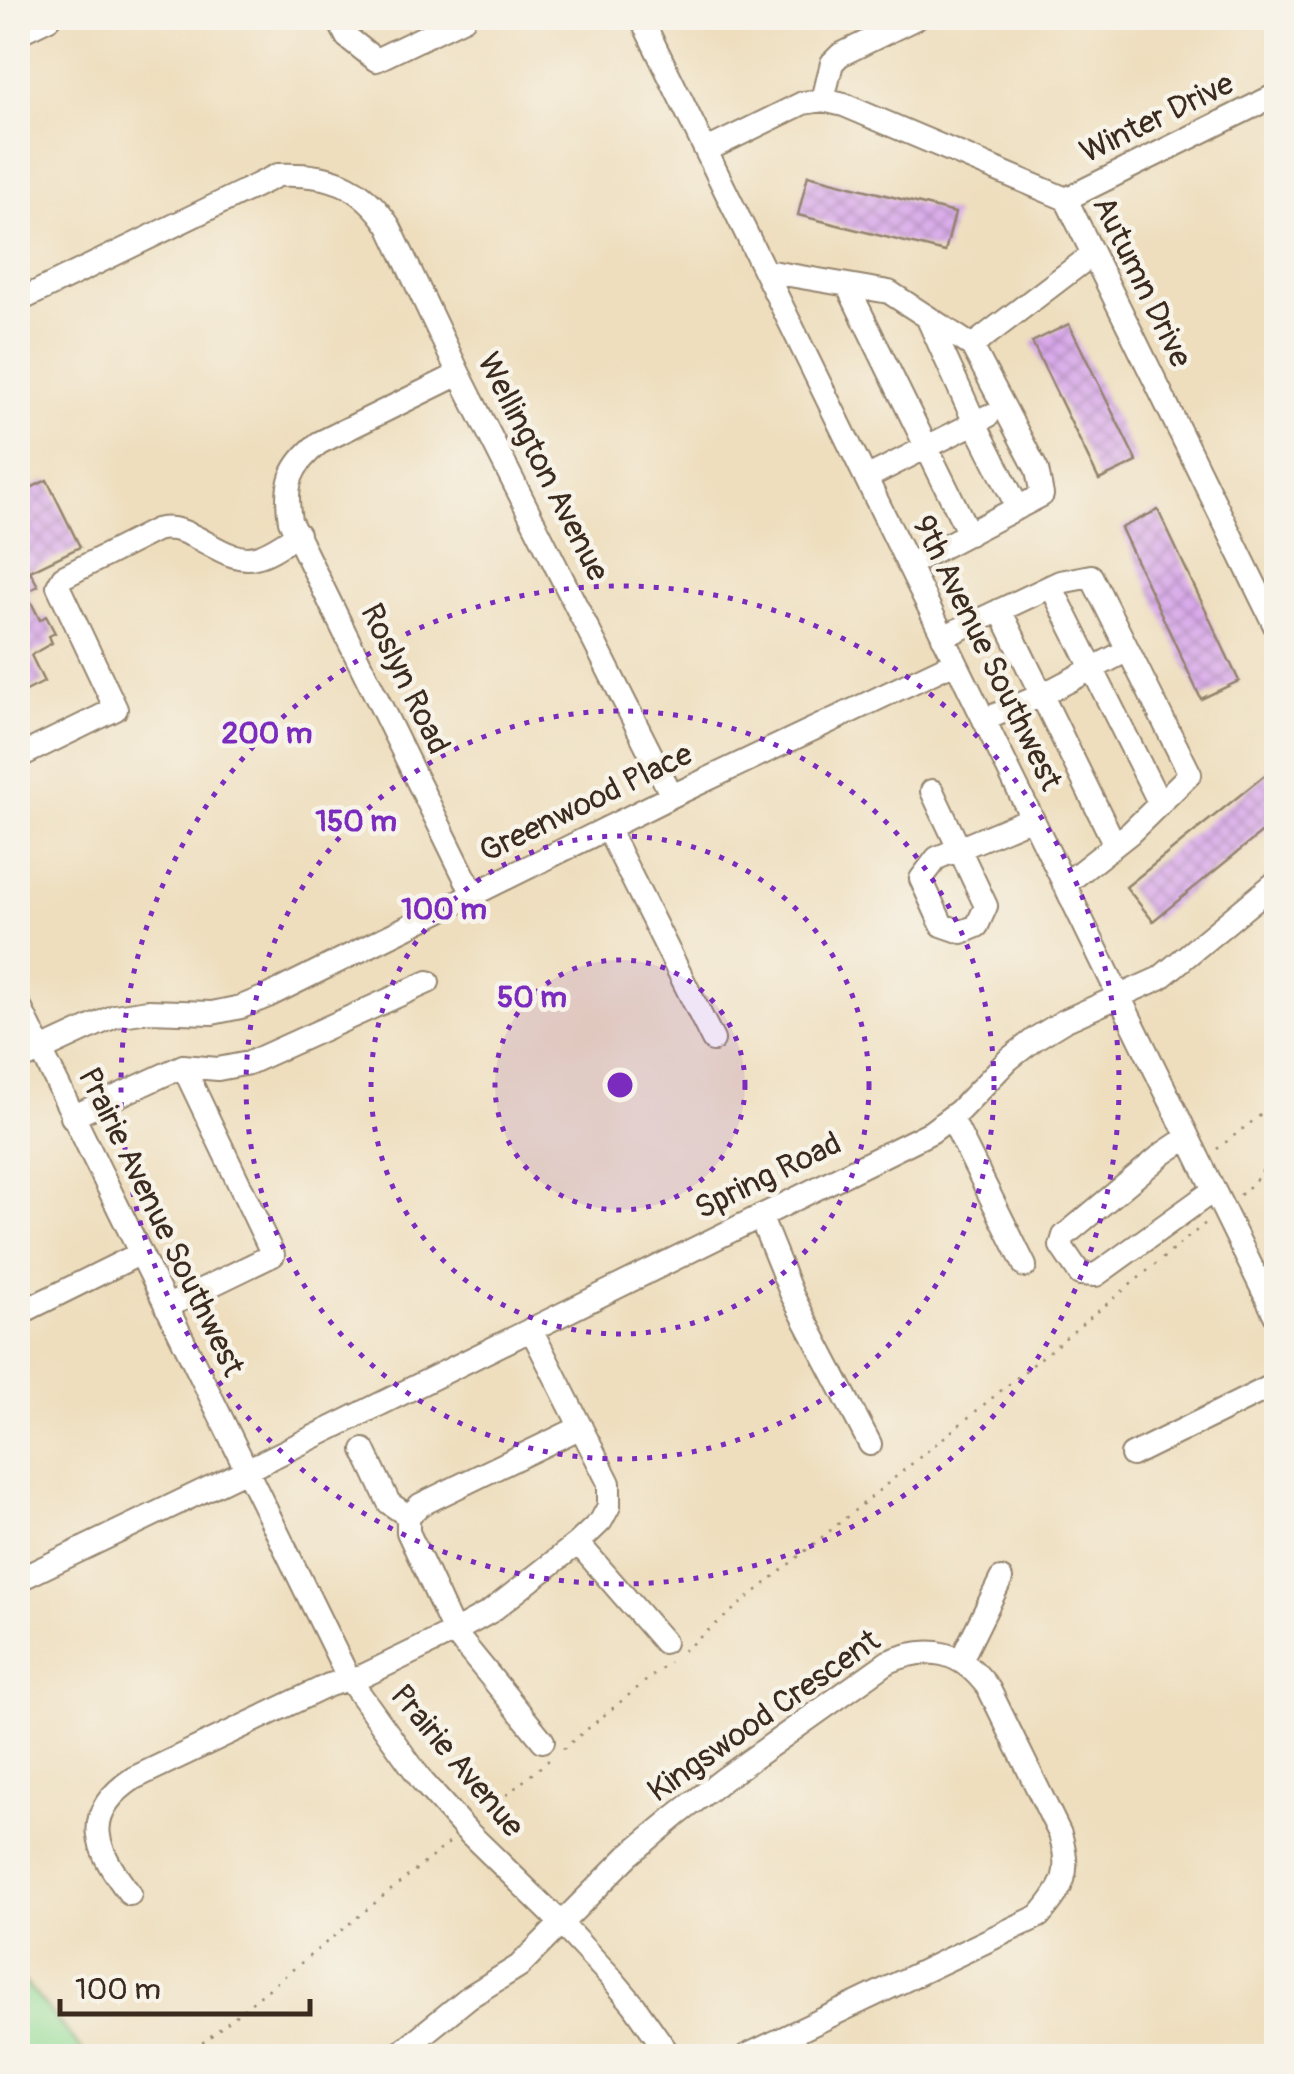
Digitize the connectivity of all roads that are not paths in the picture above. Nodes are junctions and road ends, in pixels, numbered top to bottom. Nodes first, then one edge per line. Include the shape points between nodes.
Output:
1 (49, 18) edge
2 (337, 18) edge
3 (464, 18) edge
4 (642, 18) edge
5 (916, 18) edge
6 (18, 33) edge
7 (1276, 95) edge
8 (824, 100) junction
9 (707, 150) junction
10 (1066, 199) junction
11 (1092, 254) junction
12 (766, 271) junction
13 (847, 285) junction
14 (18, 301) edge
15 (927, 317) junction
16 (972, 346) junction
17 (459, 374) junction
18 (1004, 408) junction
19 (975, 423) junction
20 (927, 448) junction
21 (866, 478) junction
22 (1018, 508) junction
23 (298, 534) junction
24 (970, 534) junction
25 (908, 565) junction
26 (1052, 586) junction
27 (1000, 610) junction
28 (1276, 628) edge
29 (943, 637) junction
30 (1128, 650) junction
31 (955, 662) junction
32 (1093, 669) junction
33 (1042, 695) junction
34 (984, 720) junction
35 (18, 757) edge
36 (932, 791) dead end
37 (672, 796) junction
38 (1160, 804) junction
39 (1032, 818) junction
40 (607, 828) junction
41 (1115, 845) junction
42 (1276, 882) edge
43 (1064, 885) junction
44 (473, 894) junction
45 (428, 982) dead end
46 (1119, 998) junction
47 (18, 1003) edge
48 (713, 1040) dead end
49 (40, 1050) junction
50 (18, 1061) edge
51 (184, 1066) junction
52 (72, 1116) junction
53 (951, 1116) junction
54 (1188, 1138) junction
55 (1219, 1200) junction
56 (760, 1216) junction
57 (138, 1254) junction
58 (1025, 1266) dead end
59 (166, 1307) junction
60 (18, 1314) edge
61 (1276, 1317) edge
62 (531, 1329) junction
63 (1276, 1384) edge
64 (581, 1427) junction
65 (870, 1444) dead end
66 (364, 1450) dead end
67 (1132, 1455) dead end
68 (247, 1470) junction
69 (408, 1516) junction
70 (578, 1542) junction
71 (1001, 1579) dead end
72 (18, 1580) edge
73 (454, 1632) junction
74 (671, 1652) road end
75 (961, 1660) junction
76 (349, 1679) junction
77 (543, 1740) dead end
78 (130, 1894) dead end
79 (562, 1924) junction
80 (396, 2056) edge
81 (670, 2056) edge
82 (746, 2056) edge

1 - 6 street
2 - 3 street via 347,37 376,60
4 - 9 street, 9th Avenue Southwest
5 - 8 street via 840,55
7 - 10 street, Winter Drive
8 - 9 street
8 - 10 street, Autumn Drive
9 - 12 street, 9th Avenue Southwest
10 - 11 street, Autumn Drive
11 - 16 street
11 - 28 street, Autumn Drive
12 - 13 street
12 - 21 street, 9th Avenue Southwest
13 - 15 street via 889,292
13 - 20 street
14 - 17 street, Wellington Avenue via 278,175 300,174 340,182 376,208
15 - 16 street
15 - 19 street
16 - 18 street
17 - 23 street, Roslyn Road via 304,455 287,490
17 - 37 street, Wellington Avenue
18 - 19 street
18 - 22 street via 1042,496
19 - 20 street
19 - 22 street
20 - 21 street
20 - 24 street
21 - 25 street, 9th Avenue Southwest
22 - 24 street
23 - 35 street via 254,558 167,527 63,577 58,586 116,710
23 - 44 street, Roslyn Road
24 - 25 street
25 - 29 street, 9th Avenue Southwest
26 - 27 street
26 - 30 street via 1091,576
26 - 32 street
27 - 29 street
27 - 33 street
29 - 31 street, 9th Avenue Southwest
30 - 32 street
30 - 38 street via 1190,774
31 - 34 street, 9th Avenue Southwest
31 - 37 street, Greenwood Place
32 - 33 street
32 - 38 street
33 - 34 street
33 - 41 street
34 - 39 street, 9th Avenue Southwest
36 - 39 street via 960,848
37 - 40 street, Greenwood Place
38 - 41 street
39 - 43 street, 9th Avenue Southwest
40 - 44 street, Greenwood Place
40 - 48 street
41 - 43 street
42 - 46 street, Spring Road via 1160,978
43 - 46 street, 9th Avenue Southwest
44 - 49 street, Greenwood Place via 241,1007 116,1016
45 - 51 street via 249,1064
46 - 53 street, Spring Road via 1036,1038
46 - 54 street, 9th Avenue Southwest
47 - 49 street, Prairie Avenue Southwest
49 - 50 street, Greenwood Place
49 - 52 street, Prairie Avenue Southwest
51 - 52 street
51 - 59 street via 273,1254
52 - 57 street, Prairie Avenue Southwest
53 - 56 street, Spring Road
53 - 58 street
54 - 55 street, 9th Avenue Southwest
54 - 55 street via 1064,1236 1061,1246 1080,1274 1096,1275
55 - 61 street, 9th Avenue Southwest
56 - 62 street, Spring Road
56 - 65 street via 792,1295
57 - 59 street, Prairie Avenue Southwest
57 - 60 street
59 - 68 street, Prairie Avenue Southwest
62 - 64 street
62 - 68 street, Spring Road
63 - 67 street
64 - 69 street
64 - 70 street via 609,1484 609,1506
66 - 69 street via 389,1503
68 - 72 street, Spring Road
68 - 76 street, Prairie Avenue
69 - 73 street via 408,1532
70 - 73 street
70 - 74 street
71 - 75 street
73 - 76 street
73 - 77 street
75 - 79 street, Kingswood Crescent via 929,1651 888,1662 678,1815
75 - 82 street via 990,1689 1060,1834 1067,1871 1060,1890 1039,1916
76 - 78 street via 116,1790 99,1824 100,1846
76 - 79 street, Prairie Avenue via 423,1782
79 - 80 street, Kingswood Crescent via 520,1966
79 - 81 street, Prairie Avenue

